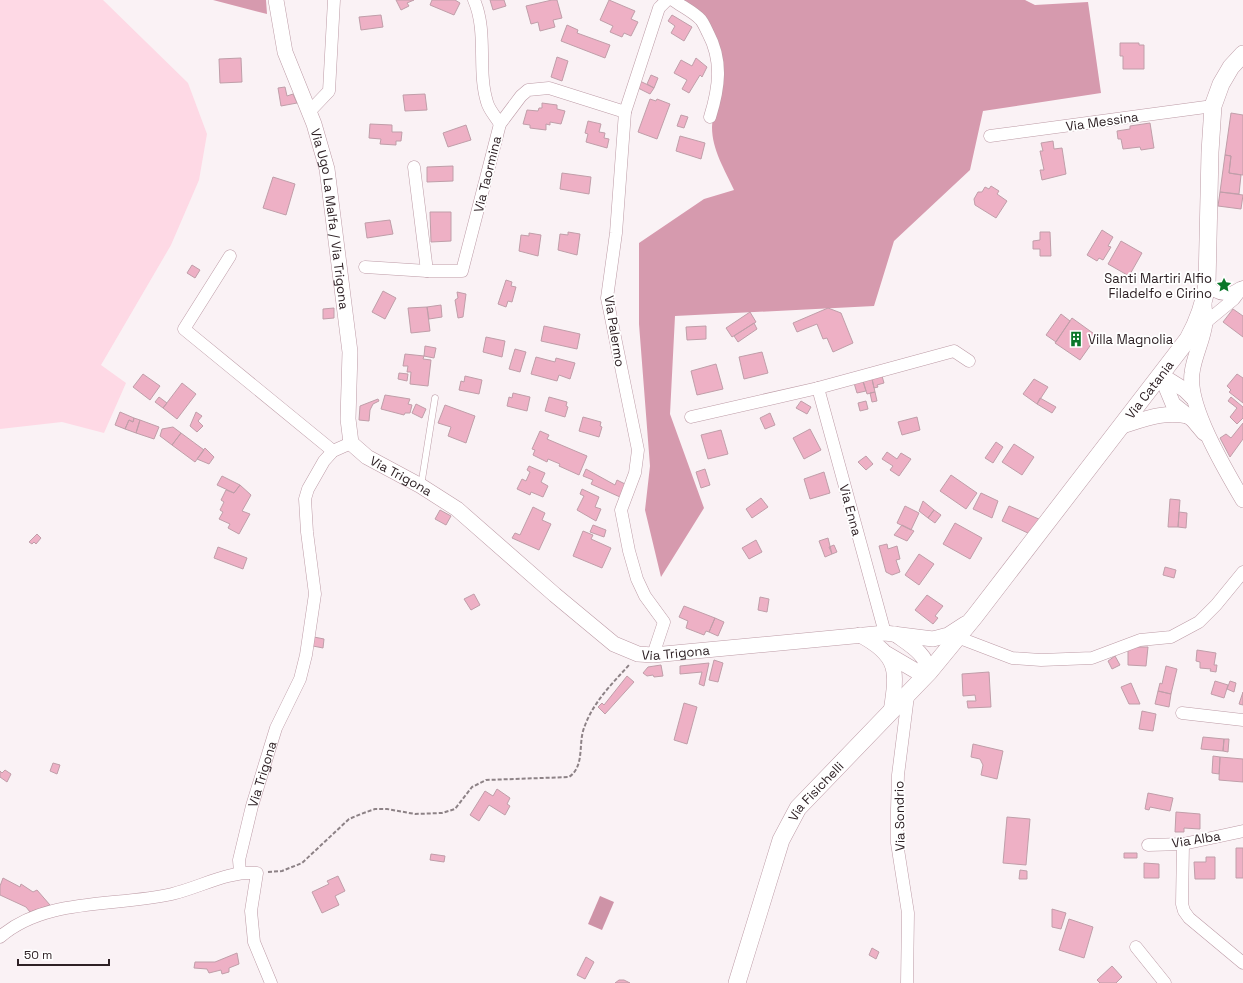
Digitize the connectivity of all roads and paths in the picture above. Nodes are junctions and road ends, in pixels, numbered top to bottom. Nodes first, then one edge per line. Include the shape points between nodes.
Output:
1 (276, 0) edge
2 (334, 0) edge
3 (474, 0) edge
4 (667, 0) edge
5 (673, 0) edge
6 (1243, 54) edge
7 (1213, 106) junction
8 (309, 112) junction
9 (625, 112) junction
10 (710, 117) dead end
11 (500, 124) junction
12 (990, 136) dead end
13 (414, 167) dead end
14 (230, 256) dead end
15 (365, 267) dead end
16 (427, 271) junction
17 (1207, 284) junction
18 (1243, 287) edge
19 (1230, 297) junction
20 (1204, 304) junction
21 (1206, 322) junction
22 (1195, 340) junction
23 (969, 361) dead end
24 (1161, 375) junction
25 (818, 388) junction
26 (434, 398) dead end
27 (1193, 398) junction
28 (1187, 416) junction
29 (691, 417) dead end
30 (1122, 426) junction
31 (351, 443) junction
32 (1215, 448) junction
33 (333, 451) junction
34 (421, 486) junction
35 (1243, 500) edge
36 (1243, 572) edge
37 (975, 616) junction
38 (889, 634) junction
39 (860, 636) junction
40 (957, 638) junction
41 (646, 654) junction
42 (887, 654) junction
43 (929, 672) junction
44 (908, 696) junction
45 (891, 712) junction
46 (1182, 713) dead end
47 (1243, 720) edge
48 (1243, 830) edge
49 (1183, 844) junction
50 (1148, 845) dead end
51 (240, 872) junction
52 (257, 873) junction
53 (0, 936) edge
54 (1136, 948) dead end
55 (1243, 963) edge
56 (271, 983) edge
57 (737, 983) edge
58 (907, 983) edge
59 (1165, 983) edge

1 - 8 street, Via Ugo La Malfa / Via Trigona via 285,52
2 - 8 street via 329,91
3 - 11 street via 480,26 484,88 488,104
4 - 9 street, Via Palermo via 659,8
5 - 10 street via 700,20 712,41 718,59 717,96
6 - 7 main road, Via Catania via 1221,84
7 - 12 street, Via Messina
7 - 17 main road, Via Catania
8 - 31 street, Via Ugo La Malfa / Via Trigona via 327,169 350,352 348,419
9 - 11 street, Via Taormina via 549,88 539,88 528,90 521,96
9 - 41 street, Via Palermo via 616,232 607,298 638,450 634,473 621,510 637,580 664,622
11 - 16 street, Via Taormina via 462,271
13 - 16 street
14 - 33 street via 184,329
15 - 16 street, Via Taormina
17 - 19 street via 1217,294
17 - 20 main road, Via Catania
18 - 19 street
19 - 20 street via 1212,298
19 - 21 street
19 - 22 street
20 - 21 street
20 - 22 main road, Via Catania
21 - 22 street
22 - 24 main road, Via Catania
22 - 27 street via 1191,388
23 - 25 street via 954,351
24 - 27 street
24 - 28 street via 1173,404
24 - 30 main road, Via Catania
25 - 29 street
25 - 38 street, Via Enna
26 - 34 lane
27 - 32 street
28 - 30 street via 1163,414
28 - 32 street via 1199,426
30 - 37 main road, Via Catania
31 - 33 street, Via Trigona
31 - 34 street, Via Trigona via 367,457
32 - 35 street
33 - 51 street, Via Trigona via 308,489 306,499 307,532 315,594 306,655 300,679 276,728 252,806 239,860
34 - 41 street, Via Trigona via 456,509 614,644
36 - 40 street via 1199,622 1171,637 1140,640 1092,658 1012,658
37 - 38 street, Via Trigona via 948,635 933,638
37 - 40 main road, Via Catania
38 - 39 street, Via Trigona
38 - 43 street via 921,653 927,662
39 - 41 street, Via Trigona
39 - 42 street
40 - 43 main road, Via Fisichelli
41 - 52 path via 594,706 583,729 577,768 569,777 486,780 472,787 455,809 442,813 415,814 400,810 376,809 349,819 302,863 282,871
42 - 43 street via 916,671
42 - 45 street via 894,668 895,683
43 - 44 main road, Via Fisichelli
44 - 45 main road, Via Fisichelli
44 - 58 street, Via Sondrio via 898,775 897,810 897,843 908,913
45 - 57 main road, Via Fisichelli via 798,808 781,840
46 - 47 street
48 - 49 street, Via Alba
49 - 50 street, Via Alba
49 - 55 street via 1184,911
51 - 52 street
51 - 53 street via 172,894 58,909 20,923
52 - 56 street via 251,911 254,942
54 - 59 street

